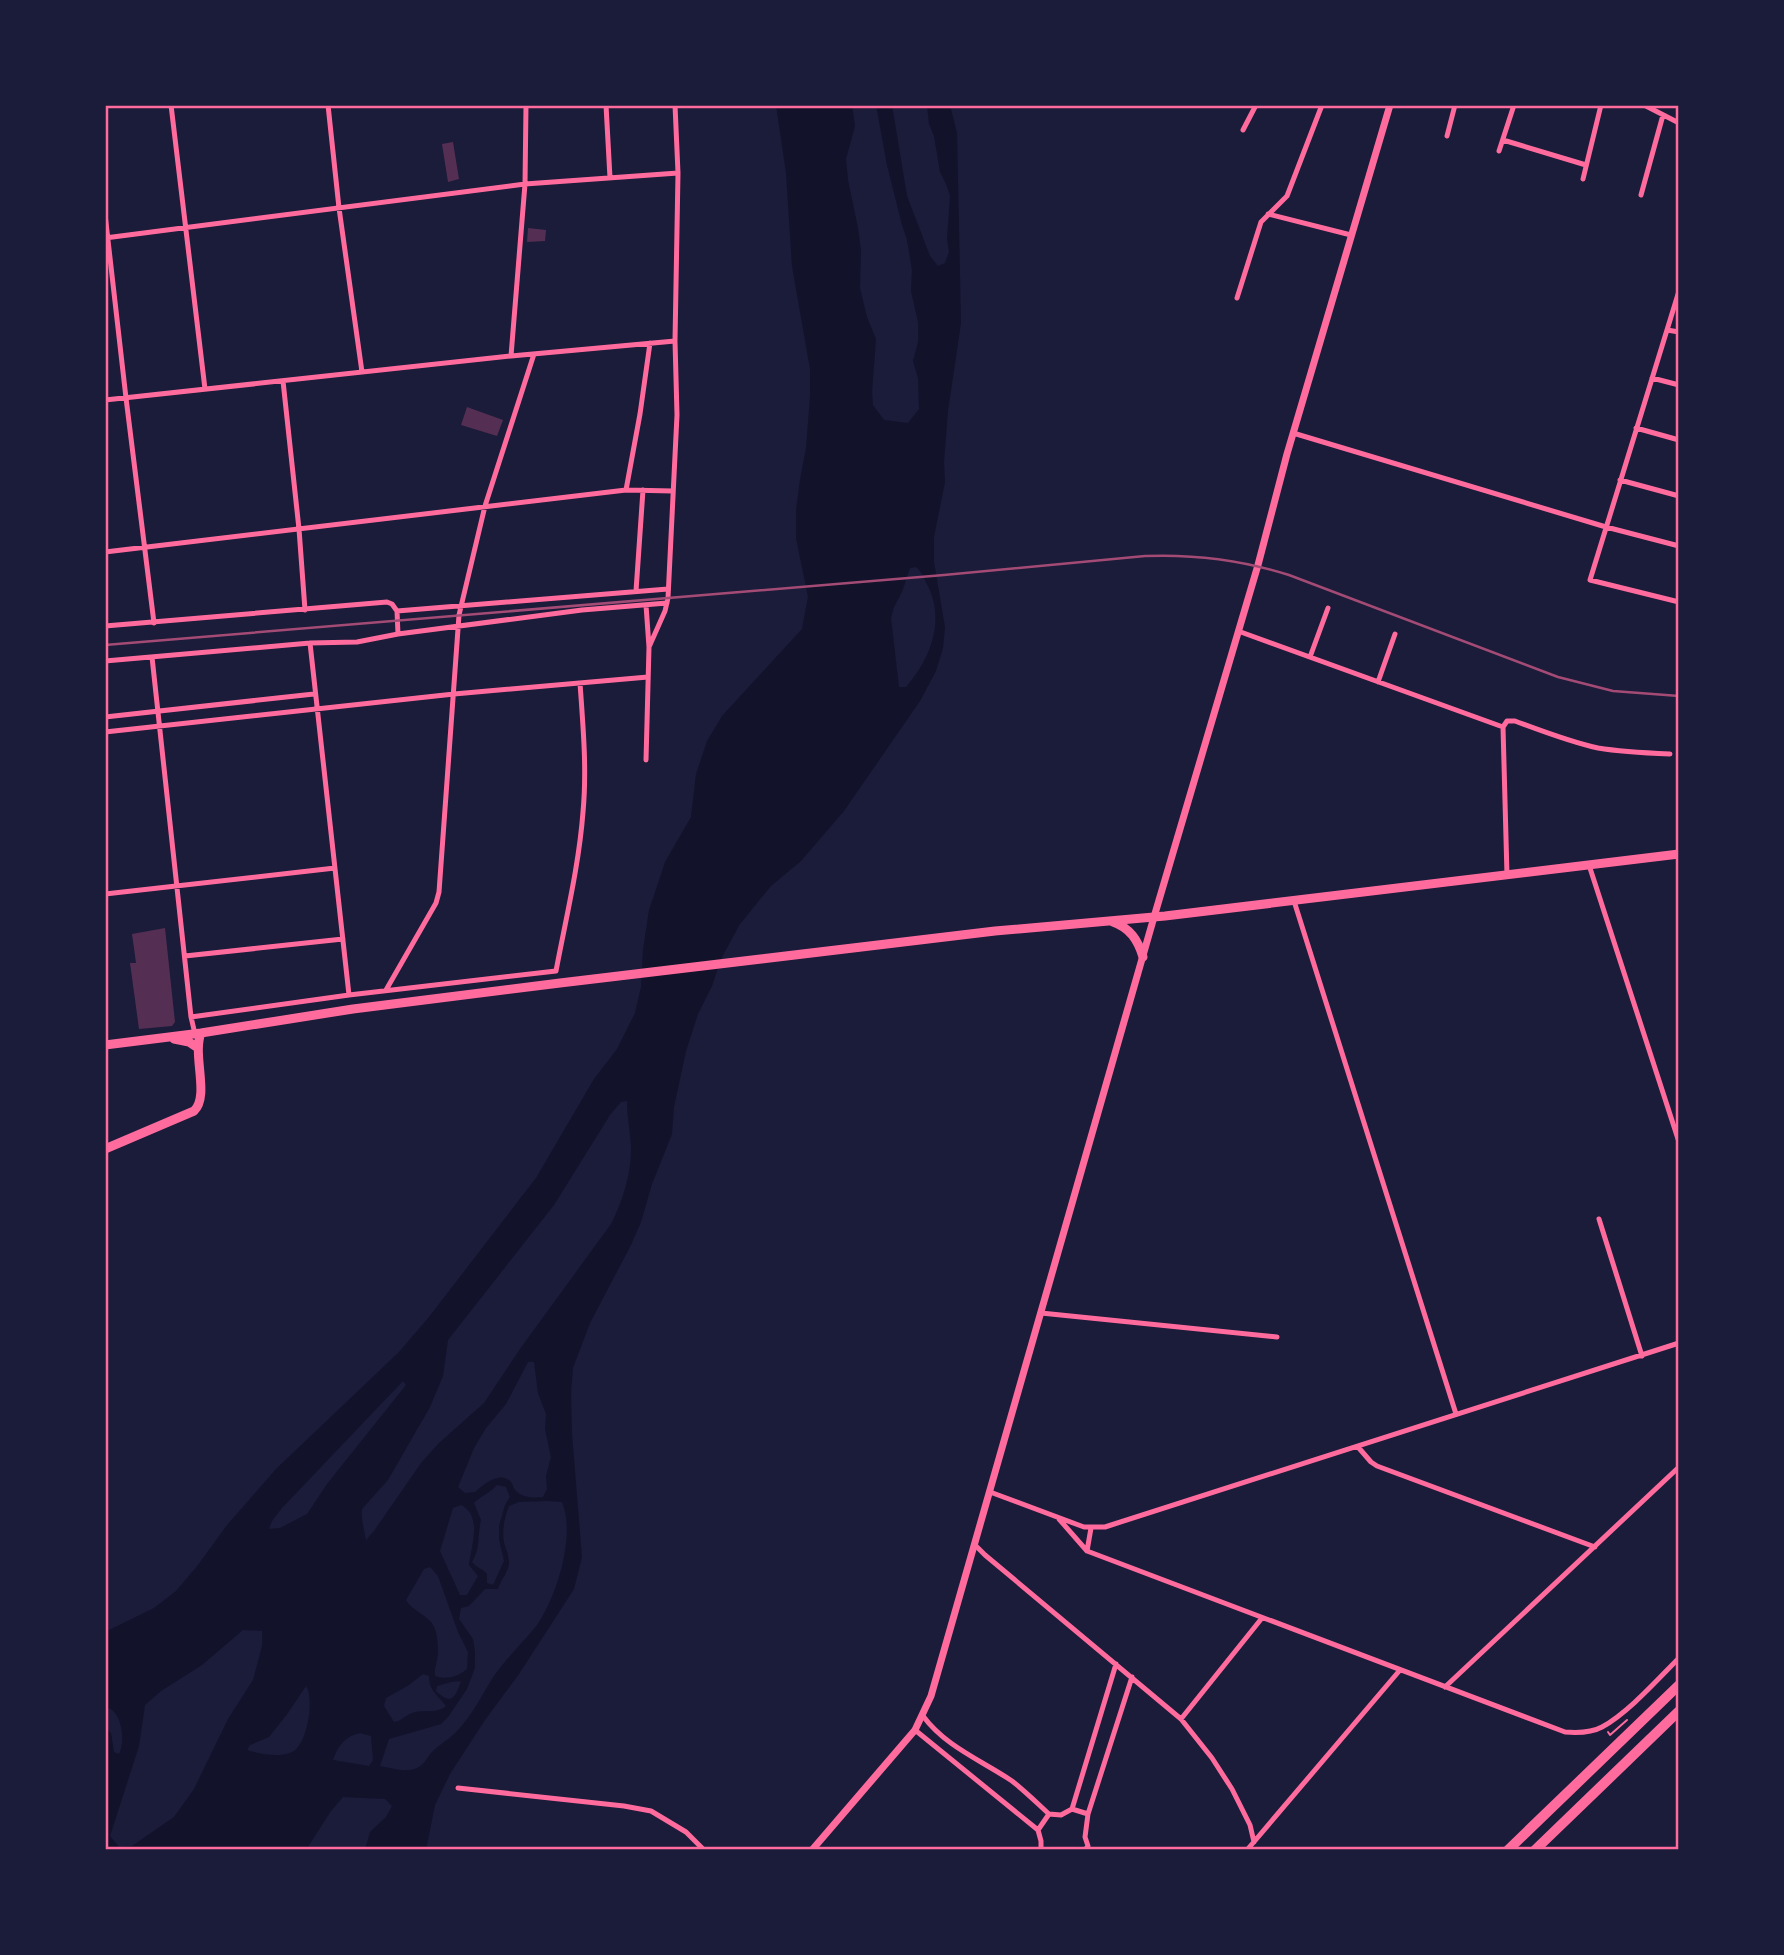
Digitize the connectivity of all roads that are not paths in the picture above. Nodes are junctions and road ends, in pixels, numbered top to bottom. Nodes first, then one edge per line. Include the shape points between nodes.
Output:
1 (171, 105) edge
2 (328, 105) edge
3 (526, 105) edge
4 (606, 105) edge
5 (674, 105) edge
6 (1256, 105) edge
7 (1322, 105) edge
8 (1390, 105) edge
9 (1455, 105) edge
10 (1514, 105) edge
11 (1601, 105) edge
12 (1644, 105) edge
13 (1664, 115) junction
14 (1679, 122) edge
15 (1243, 131) dead end
16 (1447, 136) dead end
17 (1503, 139) junction
18 (1499, 151) dead end
19 (1586, 164) junction
20 (678, 173) junction
21 (610, 178) junction
22 (1583, 179) dead end
23 (525, 184) junction
24 (1641, 195) dead end
25 (339, 208) junction
26 (105, 214) edge
27 (1268, 214) junction
28 (186, 229) junction
29 (1352, 235) junction
30 (106, 238) edge
31 (1679, 291) edge
32 (1237, 298) dead end
33 (1667, 330) junction
34 (1679, 332) edge
35 (675, 341) junction
36 (650, 343) junction
37 (534, 354) junction
38 (511, 356) junction
39 (362, 372) junction
40 (1652, 378) junction
41 (283, 381) junction
42 (1679, 385) edge
43 (205, 389) junction
44 (126, 398) junction
45 (105, 400) edge
46 (1636, 428) junction
47 (1293, 433) junction
48 (1679, 440) edge
49 (1620, 480) junction
50 (643, 489) junction
51 (626, 490) junction
52 (673, 492) junction
53 (1679, 496) edge
54 (485, 506) junction
55 (1606, 527) junction
56 (299, 529) junction
57 (1679, 546) edge
58 (145, 547) junction
59 (105, 552) edge
60 (668, 589) junction
61 (636, 591) junction
62 (1679, 602) edge
63 (667, 603) junction
64 (646, 605) junction
65 (461, 607) junction
66 (1328, 608) dead end
67 (304, 610) junction
68 (397, 611) junction
69 (154, 623) junction
70 (105, 626) edge
71 (459, 626) junction
72 (1238, 631) junction
73 (398, 634) junction
74 (1395, 634) dead end
75 (310, 643) junction
76 (649, 647) junction
77 (152, 657) junction
78 (1310, 657) junction
79 (105, 661) edge
80 (648, 677) junction
81 (1378, 682) junction
82 (580, 683) junction
83 (314, 694) junction
84 (454, 694) junction
85 (317, 709) junction
86 (159, 712) junction
87 (105, 717) edge
88 (160, 725) junction
89 (1503, 727) junction
90 (105, 732) edge
91 (1670, 754) dead end
92 (646, 760) dead end
93 (1679, 854) edge
94 (1589, 865) junction
95 (335, 868) junction
96 (1507, 876) junction
97 (178, 885) junction
98 (105, 894) edge
99 (1294, 901) junction
100 (1154, 917) junction
101 (1111, 921) junction
102 (343, 939) junction
103 (185, 956) junction
104 (1143, 957) junction
105 (386, 990) junction
106 (349, 995) junction
107 (191, 1017) junction
108 (198, 1033) junction
109 (167, 1037) junction
110 (105, 1045) edge
111 (198, 1048) junction
112 (1679, 1142) edge
113 (105, 1149) edge
114 (1599, 1219) dead end
115 (1041, 1313) junction
116 (1277, 1337) dead end
117 (1679, 1343) edge
118 (1642, 1356) junction
119 (1456, 1414) junction
120 (1358, 1447) junction
121 (1679, 1468) edge
122 (990, 1492) junction
123 (1059, 1519) junction
124 (1091, 1528) junction
125 (975, 1545) junction
126 (1595, 1547) junction
127 (1087, 1551) junction
128 (1262, 1618) junction
129 (1679, 1658) edge
130 (1116, 1664) junction
131 (1400, 1670) junction
132 (1132, 1677) junction
133 (1679, 1685) edge
134 (1445, 1687) junction
135 (1679, 1711) edge
136 (923, 1716) junction
137 (1181, 1719) junction
138 (915, 1730) junction
139 (458, 1788) dead end
140 (1072, 1809) junction
141 (1049, 1814) junction
142 (1087, 1814) junction
143 (1038, 1830) junction
144 (1254, 1842) junction
145 (1088, 1849) edge
146 (704, 1850) edge
147 (812, 1850) edge
148 (1041, 1850) edge
149 (1247, 1850) edge
150 (1508, 1850) edge
151 (1535, 1850) edge

1 - 28 street
2 - 25 street
3 - 23 street
4 - 21 street
5 - 20 street
6 - 15 street
7 - 27 street via 1287,196
8 - 29 street
9 - 16 street
10 - 17 street
11 - 19 street
12 - 13 street
13 - 14 street
13 - 24 street
17 - 18 street
17 - 19 street
19 - 22 street
20 - 21 street
20 - 35 street
21 - 23 street
23 - 25 street
23 - 38 street
25 - 28 street
25 - 39 street
26 - 30 street
27 - 29 street
27 - 32 street via 1261,222
28 - 30 street
28 - 43 street
29 - 47 street
30 - 44 street
31 - 33 street
33 - 34 street
33 - 40 street
35 - 36 street
35 - 52 street
36 - 37 street
36 - 51 street
37 - 38 street
37 - 54 street
38 - 39 street
39 - 41 street
40 - 42 street
40 - 46 street
41 - 43 street
41 - 56 street
43 - 44 street
44 - 45 street
44 - 58 street
46 - 48 street
46 - 49 street
47 - 55 street
47 - 72 street
49 - 53 street
49 - 55 street
50 - 51 street
50 - 52 street
50 - 61 street
51 - 54 street
52 - 60 street
54 - 56 street
54 - 65 street
55 - 57 street
55 - 62 street via 1590,580
56 - 58 street
56 - 67 street
58 - 59 street
58 - 69 street
60 - 61 street
60 - 63 street
61 - 65 street
63 - 64 street
63 - 76 street
64 - 71 street
64 - 76 street
65 - 68 street
65 - 71 street
66 - 78 street
67 - 68 street via 387,602
67 - 69 street
68 - 73 street
69 - 70 street
71 - 73 street
71 - 84 street
72 - 78 street
72 - 100 street
73 - 75 street via 357,642
74 - 81 street
75 - 77 street
75 - 83 street
76 - 80 street
77 - 79 street
77 - 86 street
78 - 81 street
80 - 82 street
80 - 92 street
81 - 89 street
82 - 84 street
82 - 105 street via 584,811 556,971
83 - 85 street
83 - 86 street
84 - 85 street
84 - 105 street via 439,892
85 - 88 street
85 - 95 street
86 - 87 street
86 - 88 street
88 - 90 street
88 - 97 street
89 - 91 street via 1512,720 1596,747
89 - 96 street
93 - 94 main road
94 - 96 main road
94 - 112 street
95 - 97 street
95 - 102 street
96 - 99 main road
97 - 98 street
97 - 103 street
99 - 100 main road
99 - 119 street
100 - 101 main road
100 - 104 street
101 - 104 main road via 1134,936
101 - 108 main road via 560,983
102 - 103 street
102 - 106 street
103 - 107 street
104 - 115 street
105 - 106 street
106 - 107 street
107 - 108 street
108 - 109 main road
108 - 111 main road
109 - 110 main road
109 - 111 main road
111 - 113 main road via 198,1107
114 - 118 street
115 - 116 street
115 - 122 street
117 - 118 street
118 - 119 street
119 - 120 street
120 - 124 street
120 - 126 street via 1377,1466
121 - 126 street
122 - 123 street
122 - 125 street
123 - 124 street
123 - 127 street
124 - 127 street
125 - 130 street
125 - 136 street
126 - 134 street
127 - 128 street
128 - 131 street
128 - 137 street
129 - 134 street via 1603,1727 1581,1733 1557,1730
130 - 132 street
130 - 140 street
131 - 134 street
131 - 144 street
132 - 137 street
132 - 142 street
133 - 150 highway
135 - 151 highway
136 - 138 street
136 - 141 street via 952,1745 1014,1783
137 - 144 street via 1232,1789
138 - 143 street
138 - 147 street
139 - 146 street via 651,1811 686,1832
140 - 141 street via 1061,1815
140 - 142 street
141 - 143 street
142 - 145 street
143 - 148 street
144 - 149 street

